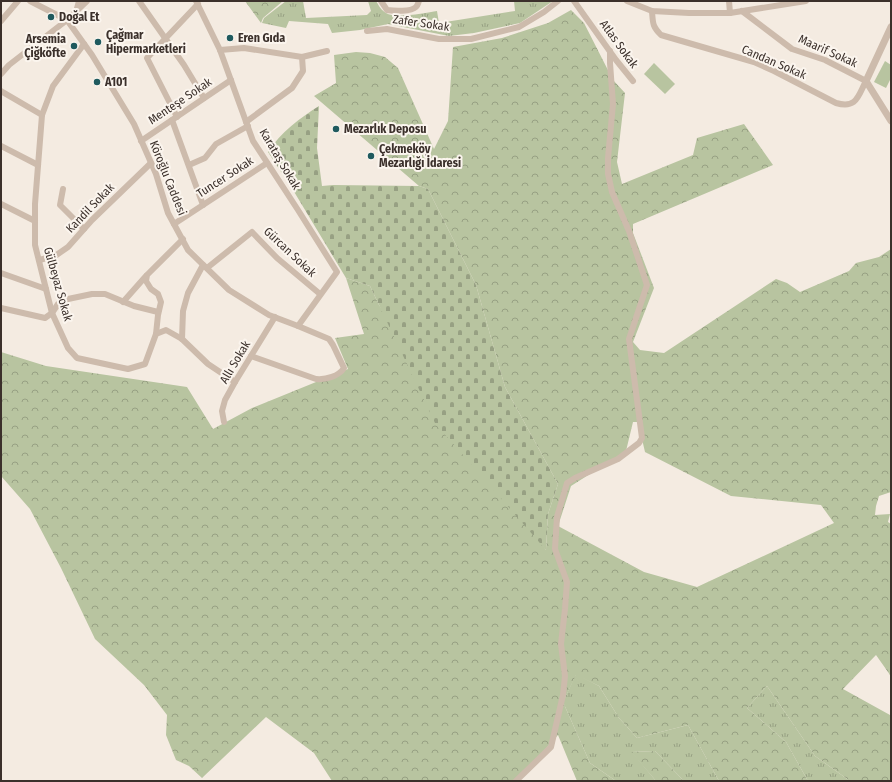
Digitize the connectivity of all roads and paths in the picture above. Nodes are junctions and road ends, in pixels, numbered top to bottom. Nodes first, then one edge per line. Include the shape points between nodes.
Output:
1 (18, 1) edge
2 (30, 1) edge
3 (78, 1) edge
4 (87, 1) edge
5 (139, 1) edge
6 (381, 1) edge
7 (419, 1) edge
8 (558, 1) edge
9 (574, 1) edge
10 (626, 1) edge
11 (729, 1) edge
12 (806, 1) edge
13 (197, 2) edge
14 (652, 11) junction
15 (742, 11) junction
16 (76, 12) junction
17 (730, 13) junction
18 (67, 20) junction
19 (1, 21) edge
20 (891, 27) edge
21 (367, 31) dead end
22 (165, 37) junction
23 (84, 44) junction
24 (220, 50) junction
25 (327, 51) dead end
26 (610, 51) junction
27 (302, 57) junction
28 (1, 74) edge
29 (231, 80) junction
30 (633, 81) dead end
31 (866, 81) junction
32 (1, 91) edge
33 (204, 98) junction
34 (42, 115) junction
35 (175, 118) junction
36 (891, 121) edge
37 (247, 124) junction
38 (141, 141) junction
39 (1, 146) edge
40 (151, 163) junction
41 (267, 163) junction
42 (38, 165) junction
43 (189, 165) junction
44 (63, 189) dead end
45 (1, 204) edge
46 (203, 205) junction
47 (35, 221) junction
48 (174, 224) junction
49 (84, 229) junction
50 (183, 239) junction
51 (39, 260) junction
52 (205, 266) junction
53 (1, 273) edge
54 (147, 275) junction
55 (46, 289) junction
56 (320, 294) junction
57 (123, 302) junction
58 (1, 308) edge
59 (158, 312) junction
60 (52, 313) junction
61 (275, 317) junction
62 (298, 326) junction
63 (156, 334) junction
64 (182, 339) junction
65 (251, 356) junction
66 (235, 382) junction
67 (224, 422) dead end
68 (516, 781) edge

1 - 19 street
2 - 18 street, Köroğlu Caddesi
3 - 16 street
4 - 16 street
5 - 22 street
6 - 7 street via 387,10 396,11 413,9
8 - 21 street, Zafer Sokak via 519,27 471,39 439,39 387,29
9 - 26 street, Atlas Sokak
10 - 14 street
11 - 17 street
12 - 15 street
13 - 22 street
13 - 24 street
14 - 17 street
14 - 31 street, Candan Sokak via 653,24 661,35 754,62 836,103 851,104
15 - 17 street
15 - 31 street, Maarif Sokak via 792,49 825,60
16 - 18 street
18 - 23 street, Köroğlu Caddesi
18 - 28 street
20 - 31 street
22 - 33 street
22 - 35 street via 147,58
23 - 34 street, Gülbeyaz Sokak via 53,86
23 - 38 street, Köroğlu Caddesi via 134,124
24 - 27 street via 244,48
24 - 29 street, Karataş Sokak
25 - 27 street
26 - 30 street, Atlas Sokak
26 - 68 street via 613,104 608,174 612,192 629,231 647,285 629,339 642,438 640,443 618,459 567,483 557,516 555,549 567,582 561,644 565,676 563,695 551,747
27 - 37 street via 303,71 292,88
29 - 33 street, Menteşe Sokak
29 - 37 street, Karataş Sokak
31 - 36 street
32 - 34 street
33 - 35 street, Menteşe Sokak
34 - 42 street, Gülbeyaz Sokak
35 - 38 street, Menteşe Sokak
35 - 43 street
37 - 41 street, Karataş Sokak via 253,141
37 - 43 street via 216,144 205,158
38 - 40 street, Köroğlu Caddesi
39 - 42 street
40 - 48 street, Köroğlu Caddesi
40 - 49 street, Kandil Sokak
41 - 46 street, Tuncer Sokak
41 - 56 street, Karataş Sokak via 337,272
42 - 47 street, Gülbeyaz Sokak
43 - 46 street
44 - 49 street via 60,205
45 - 47 street
46 - 48 street, Tuncer Sokak
47 - 51 street, Gülbeyaz Sokak
48 - 50 street, Köroğlu Caddesi
49 - 51 street, Kandil Sokak via 68,247 55,256
50 - 52 street, Köroğlu Caddesi via 188,250
50 - 54 street
51 - 55 street, Gülbeyaz Sokak
52 - 56 street, Gürcan Sokak via 252,232 277,258
52 - 61 street, Köroğlu Caddesi via 229,290
52 - 64 street via 188,293 183,311
53 - 55 street
54 - 57 street
54 - 59 street via 146,281 158,294 161,302
55 - 60 street, Gülbeyaz Sokak
56 - 62 street
57 - 59 street
57 - 60 street via 105,294 92,294 68,299 58,304
58 - 60 street via 45,318
59 - 63 street
60 - 63 street, Gülbeyaz Sokak via 68,348 77,358 128,368 145,364
61 - 62 street, Köroğlu Caddesi
61 - 65 street, Allı Sokak
62 - 65 street, Köroğlu Caddesi via 329,339 344,368 339,373 328,378 316,379
63 - 64 street via 166,330
64 - 66 street via 208,364
65 - 66 street, Allı Sokak
66 - 67 street, Allı Sokak via 225,400 222,411

